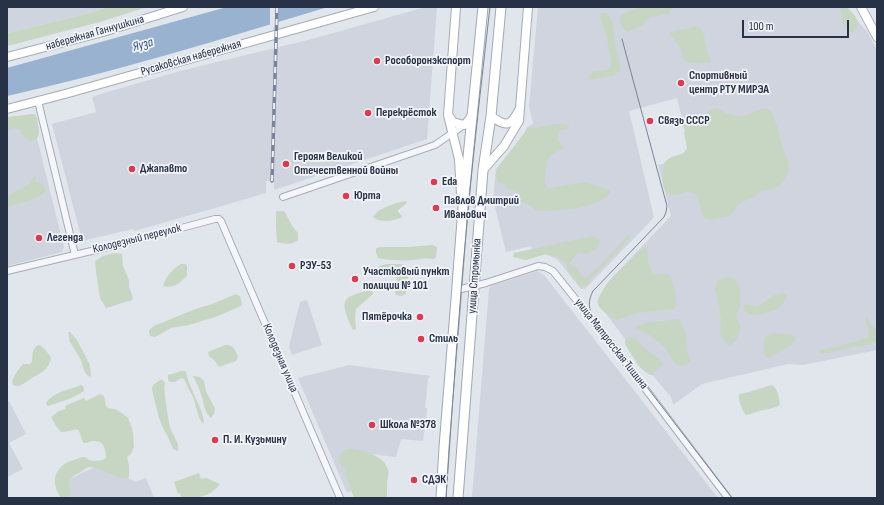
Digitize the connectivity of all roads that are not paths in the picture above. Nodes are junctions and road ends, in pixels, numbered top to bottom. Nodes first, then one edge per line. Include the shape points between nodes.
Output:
1 (183, 7) edge
2 (374, 7) edge
3 (483, 7) edge
4 (502, 7) edge
5 (528, 7) edge
6 (860, 7) edge
7 (455, 8) edge
8 (877, 38) edge
9 (7, 57) edge
10 (38, 101) junction
11 (520, 108) junction
12 (7, 109) edge
13 (472, 112) junction
14 (448, 115) junction
15 (491, 116) junction
16 (464, 125) junction
17 (452, 133) junction
18 (483, 170) junction
19 (283, 197) dead end
20 (462, 207) junction
21 (219, 219) joint
22 (75, 255) junction
23 (7, 271) edge
24 (474, 286) junction
25 (457, 290) junction
26 (340, 498) edge
27 (441, 498) edge
28 (458, 498) edge
29 (728, 498) edge

1 - 9 main road, набережная Ганнушкина
2 - 10 main road, Русаковская набережная
3 - 13 main road, улица Стромынка
4 - 15 main road, улица Стромынка
5 - 11 main road
6 - 8 main road
7 - 14 main road
10 - 12 main road, Русаковская набережная
10 - 22 street
11 - 15 main road via 509,123 502,123
11 - 18 main road via 519,121 514,131
13 - 16 main road via 471,118
13 - 20 main road, улица Стромынка
14 - 16 main road via 453,122
14 - 17 main road
15 - 18 main road, улица Стромынка
16 - 17 street
17 - 19 street via 435,145
17 - 20 main road via 459,159
18 - 24 main road, улица Стромынка
20 - 25 main road, улица Стромынка
21 - 22 street, Колодезный переулок
21 - 26 street, Колодезная улица
22 - 23 street, Колодезный переулок
24 - 25 street, улица Матросская Тишина
24 - 28 main road, улица Стромынка
24 - 29 street, улица Матросская Тишина via 538,266 553,271
25 - 27 main road, улица Стромынка

